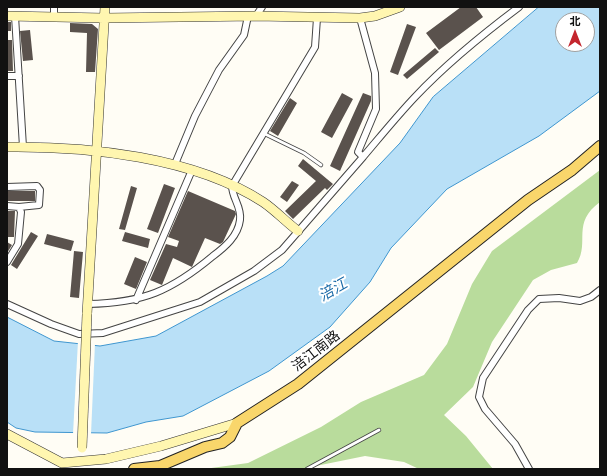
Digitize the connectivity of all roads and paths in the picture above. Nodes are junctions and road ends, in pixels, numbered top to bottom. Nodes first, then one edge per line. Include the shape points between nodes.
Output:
1 (54, 7) edge
2 (105, 7) edge
3 (262, 7) edge
4 (378, 7) edge
5 (400, 7) edge
6 (519, 7) edge
7 (11, 16) edge
8 (252, 16) junction
9 (375, 16) junction
10 (54, 17) junction
11 (104, 18) junction
12 (317, 18) junction
13 (360, 18) junction
14 (7, 76) edge
15 (19, 76) junction
16 (263, 133) junction
17 (600, 146) edge
18 (7, 147) edge
19 (23, 147) junction
20 (98, 151) junction
21 (363, 157) junction
22 (175, 164) junction
23 (321, 165) dead end
24 (192, 170) junction
25 (232, 186) junction
26 (7, 187) edge
27 (7, 206) edge
28 (19, 207) junction
29 (298, 231) junction
30 (7, 262) edge
31 (600, 290) edge
32 (136, 300) junction
33 (7, 304) edge
34 (88, 304) junction
35 (237, 423) junction
36 (379, 430) dead end
37 (7, 434) edge
38 (81, 461) junction
39 (134, 469) edge
40 (307, 469) edge
41 (529, 469) edge

1 - 10 street
2 - 11 street
3 - 8 street
4 - 9 street
5 - 9 street
6 - 21 street via 433,79
7 - 10 street
7 - 15 street
8 - 11 street
8 - 12 street
8 - 22 street via 244,35 219,70 195,116
9 - 13 street
10 - 11 street
11 - 20 street
12 - 13 street
12 - 16 street via 315,47
13 - 21 street via 375,73 376,109 358,152
14 - 15 street
15 - 19 street
16 - 23 lane via 304,153
16 - 25 street
17 - 35 main road, 涪江南路 via 572,170 523,204 298,384
18 - 19 street
19 - 20 street
20 - 22 street
20 - 34 street
21 - 29 street
22 - 24 street
24 - 25 street
24 - 32 street
25 - 29 street via 263,202
25 - 32 street via 240,212 240,222 228,244 189,277 158,293
26 - 28 street via 37,186 40,190 39,205
27 - 28 street
28 - 30 street via 21,212 18,244
29 - 33 street via 282,250 254,271 200,302 103,333 79,334
31 - 41 street via 580,301 539,299 528,310 483,378 479,397 485,409 515,444
32 - 34 street
34 - 38 street, bridge
35 - 38 street, 涪江南路 via 161,446 106,459
35 - 39 main road via 230,437 222,443 205,447 160,466
36 - 40 lane
37 - 38 street, 涪江南路 via 62,463

